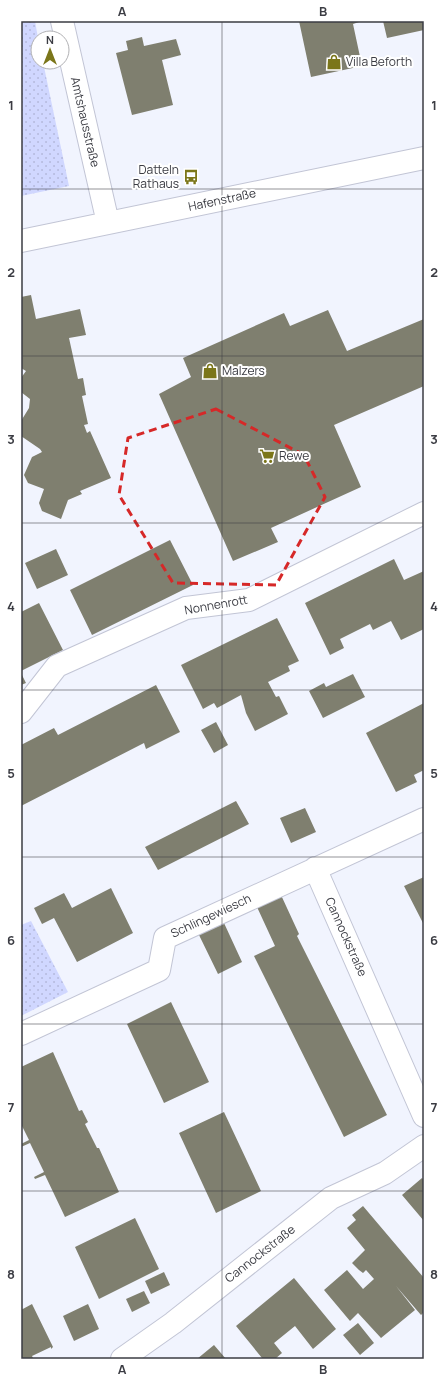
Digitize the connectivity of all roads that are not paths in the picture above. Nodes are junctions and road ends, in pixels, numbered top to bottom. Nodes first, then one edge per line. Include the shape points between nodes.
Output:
1 (62, 21) edge
2 (424, 158) edge
3 (108, 223) junction
4 (21, 241) edge
5 (424, 513) edge
6 (21, 712) edge
7 (424, 819) edge
8 (315, 868) junction
9 (21, 1034) edge
10 (424, 1116) edge
11 (424, 1146) edge
12 (122, 1359) edge

1 - 3 street, Amtshausstraße
2 - 3 street, Hafenstraße
3 - 4 street, Hafenstraße
5 - 6 street, Nonnenrott via 249,600 186,608 58,666
7 - 8 street
8 - 9 street, Schlingewiesch via 165,938 159,970
8 - 10 street, Cannockstraße
11 - 12 street, Cannockstraße via 385,1173 331,1198

